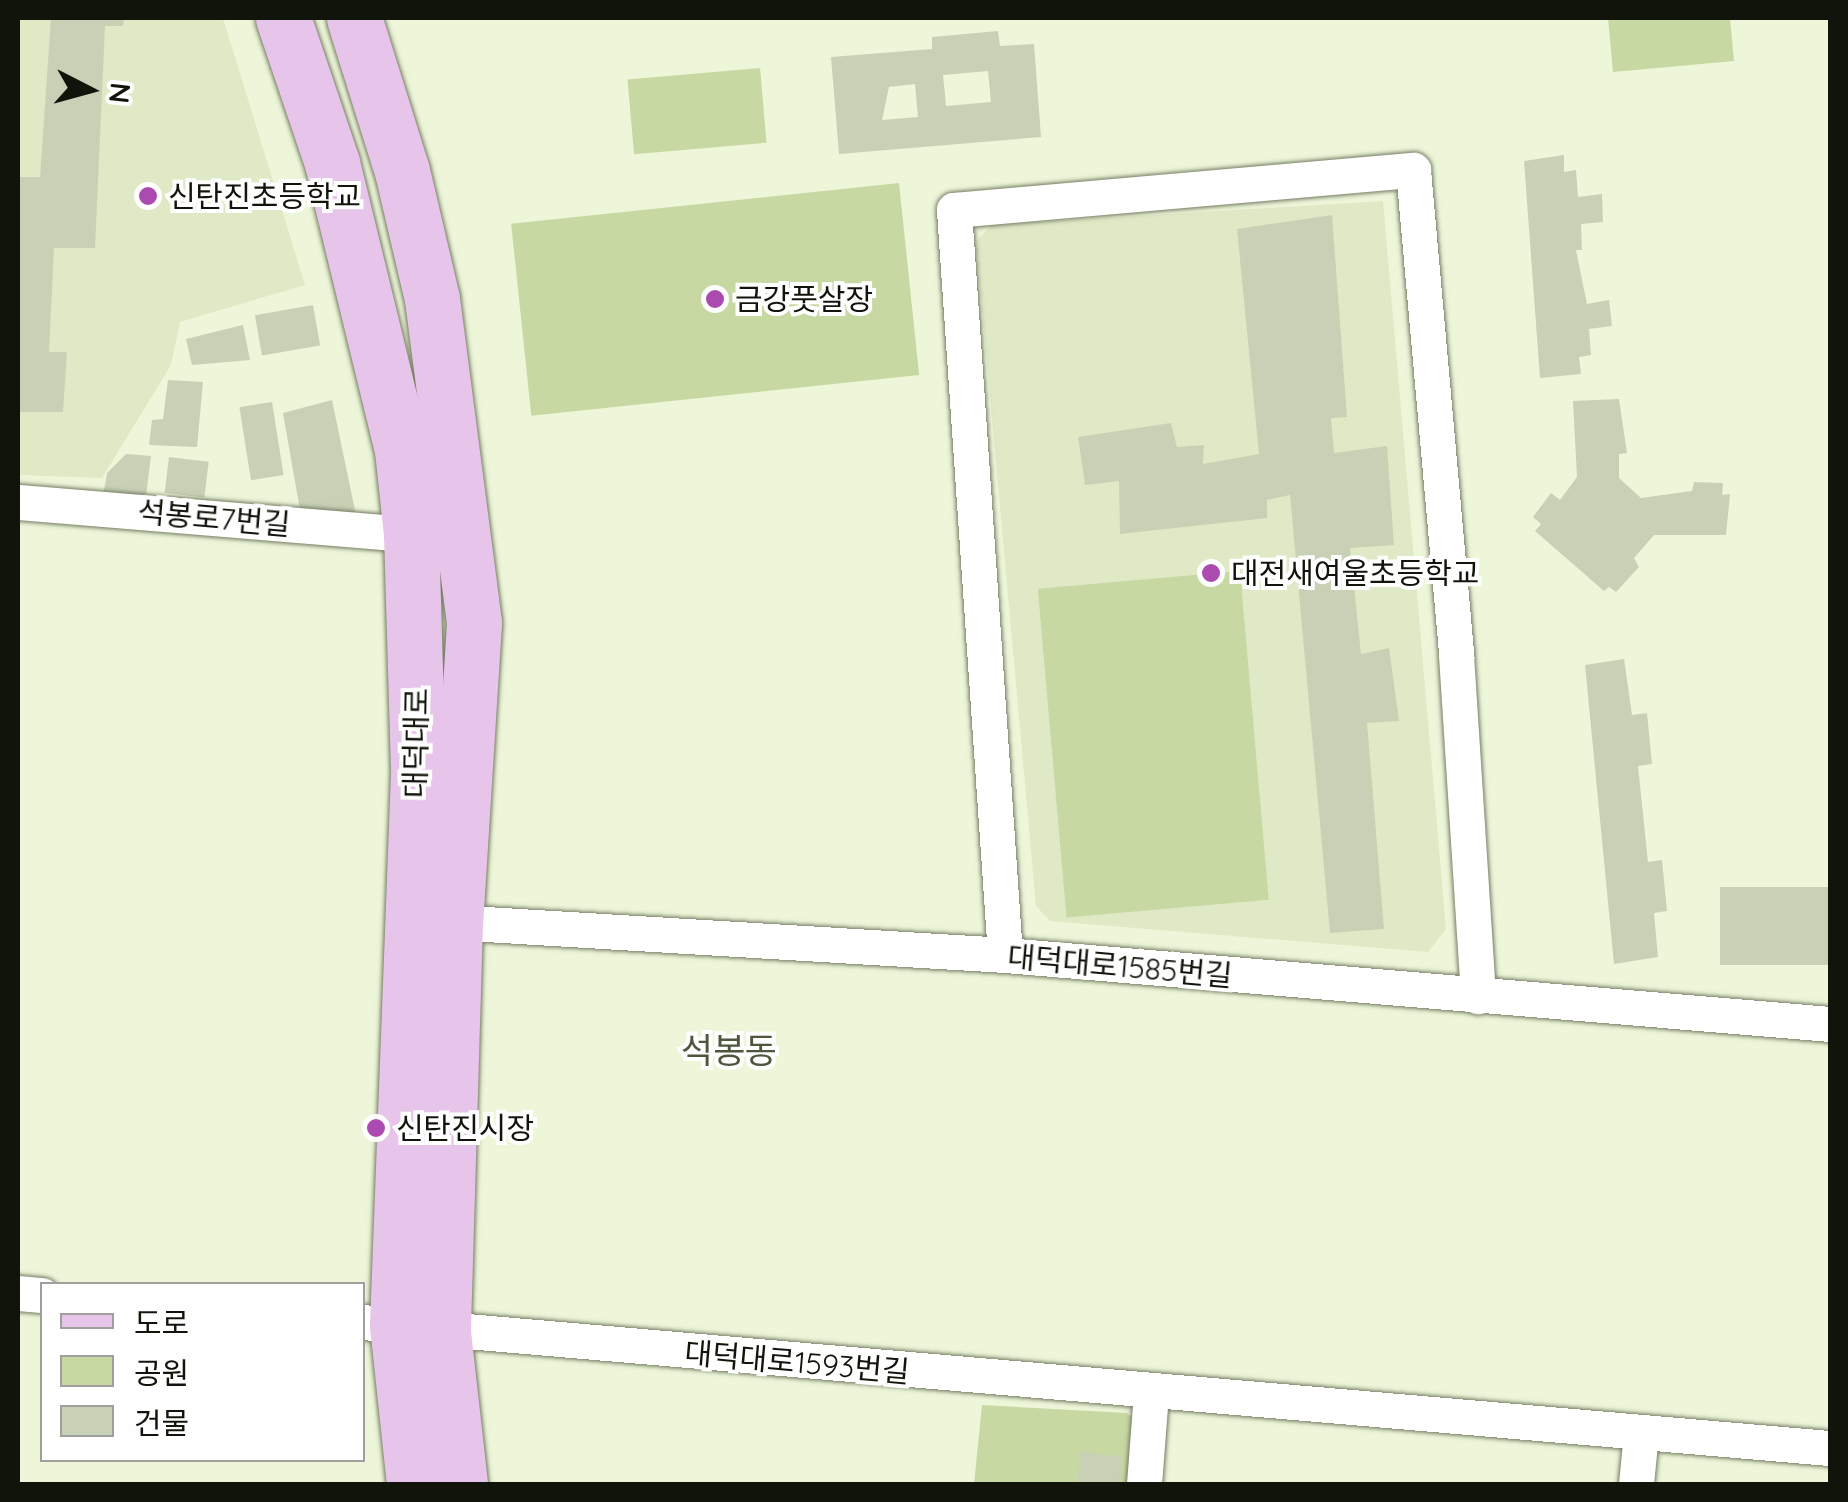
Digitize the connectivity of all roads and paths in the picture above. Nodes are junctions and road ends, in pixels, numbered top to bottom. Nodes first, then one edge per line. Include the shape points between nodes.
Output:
1 (284, 18) edge
2 (354, 18) edge
3 (18, 502) edge
4 (411, 534) junction
5 (432, 921) junction
6 (1006, 956) junction
7 (1478, 996) junction
8 (1830, 1024) edge
9 (401, 1326) edge
10 (1150, 1392) junction
11 (1640, 1433) junction
12 (1830, 1448) edge
13 (414, 1484) edge
14 (460, 1484) edge
15 (1144, 1484) edge
16 (1636, 1484) edge

1 - 4 main road, 대덕대로 via 342,201 402,450
2 - 5 main road, 대덕대로 via 402,171 432,298 474,623
3 - 4 street, 석봉로7번길
4 - 5 main road, 대덕대로 via 418,773
5 - 6 street, 대덕대로1585번길
5 - 9 main road, 대덕대로
6 - 7 street, 대덕대로1585번길
6 - 7 street via 954,210 1413,170
7 - 8 street, 대덕대로1585번길
9 - 10 street, 대덕대로1593번길
9 - 13 main road, 대덕대로
9 - 14 main road, 대덕대로
10 - 11 street, 대덕대로1593번길
10 - 15 street
11 - 12 street, 대덕대로1593번길
11 - 16 street

